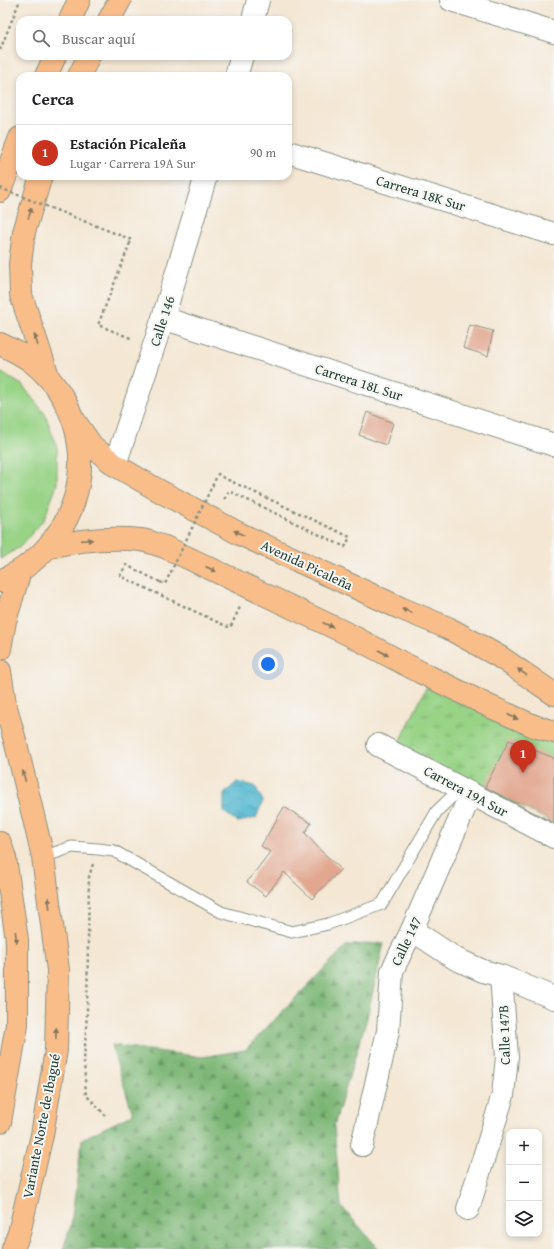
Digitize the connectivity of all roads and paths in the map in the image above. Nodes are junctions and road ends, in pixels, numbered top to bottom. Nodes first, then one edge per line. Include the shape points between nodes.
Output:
1 (20, 0) edge
2 (79, 0) edge
3 (120, 0) edge
4 (258, 0) edge
5 (451, 0) edge
6 (72, 16) edge
7 (111, 16) edge
8 (254, 16) edge
9 (554, 32) edge
10 (0, 50) edge
11 (53, 60) edge
12 (87, 60) edge
13 (241, 60) edge
14 (48, 72) edge
15 (80, 72) edge
16 (237, 72) edge
17 (16, 148) edge
18 (292, 153) edge
19 (40, 180) edge
20 (205, 180) edge
21 (0, 189) edge
22 (554, 234) edge
23 (163, 318) junction
24 (0, 344) edge
25 (154, 347) junction
26 (48, 377) junction
27 (74, 420) junction
28 (554, 445) edge
29 (115, 465) junction
30 (214, 520) junction
31 (49, 547) junction
32 (20, 571) junction
33 (0, 581) edge
34 (249, 587) junction
35 (0, 649) edge
36 (0, 671) edge
37 (554, 694) edge
38 (554, 732) edge
39 (378, 745) dead end
40 (466, 790) junction
41 (554, 837) edge
42 (0, 844) edge
43 (98, 848) junction
44 (43, 857) junction
45 (412, 930) junction
46 (500, 976) junction
47 (554, 998) edge
48 (105, 1115) dead end
49 (0, 1122) edge
50 (362, 1145) dead end
51 (468, 1209) dead end
52 (13, 1249) edge

1 - 10 path
2 - 6 main road
3 - 7 main road
4 - 8 street
5 - 9 street
11 - 14 main road
12 - 15 main road
13 - 16 street
17 - 21 main road
18 - 22 street, Carrera 18K Sur
26 -> 19 main road via 21,295 20,264 24,232
20 - 23 street, Calle 146
21 - 25 path, bridge via 132,240 98,325
23 - 25 street, Calle 146
23 - 28 street, Carrera 18L Sur
24 - 26 main road via 32,362
25 - 29 street, Calle 146
26 - 27 main road via 63,397
27 - 29 main road, Avenida Picaleña via 92,446
27 - 31 main road via 80,446 80,473 75,500 64,525
29 - 30 main road, Avenida Picaleña
30 - 34 path, bridge via 229,491 345,547 350,537 218,474 165,584 126,565 120,576 230,628
37 -> 30 main road, Avenida Picaleña via 500,657 448,628
31 - 32 main road
31 -> 34 main road via 81,540 142,540 165,547
32 - 33 main road
32 - 35 main road via 5,621
34 -> 38 main road via 489,706
44 -> 36 main road, Variante Norte de Ibagué via 5,704
39 - 40 street, Carrera 19A Sur
40 - 41 street, Carrera 19A Sur
40 - 43 lane via 437,811 382,904 328,924 292,932 221,912 114,851
40 - 45 street, Calle 147
42 -> 49 main road via 5,858 17,940 17,1025
43 - 44 lane via 72,847
43 - 48 path via 89,877 84,1062 86,1095
52 -> 44 main road, Variante Norte de Ibagué via 42,1135 56,1050 58,970
45 - 46 street via 456,959
45 - 50 street, Calle 147 via 392,971 388,1031
46 - 47 street
46 - 51 street, Calle 147B via 507,1057 503,1095

